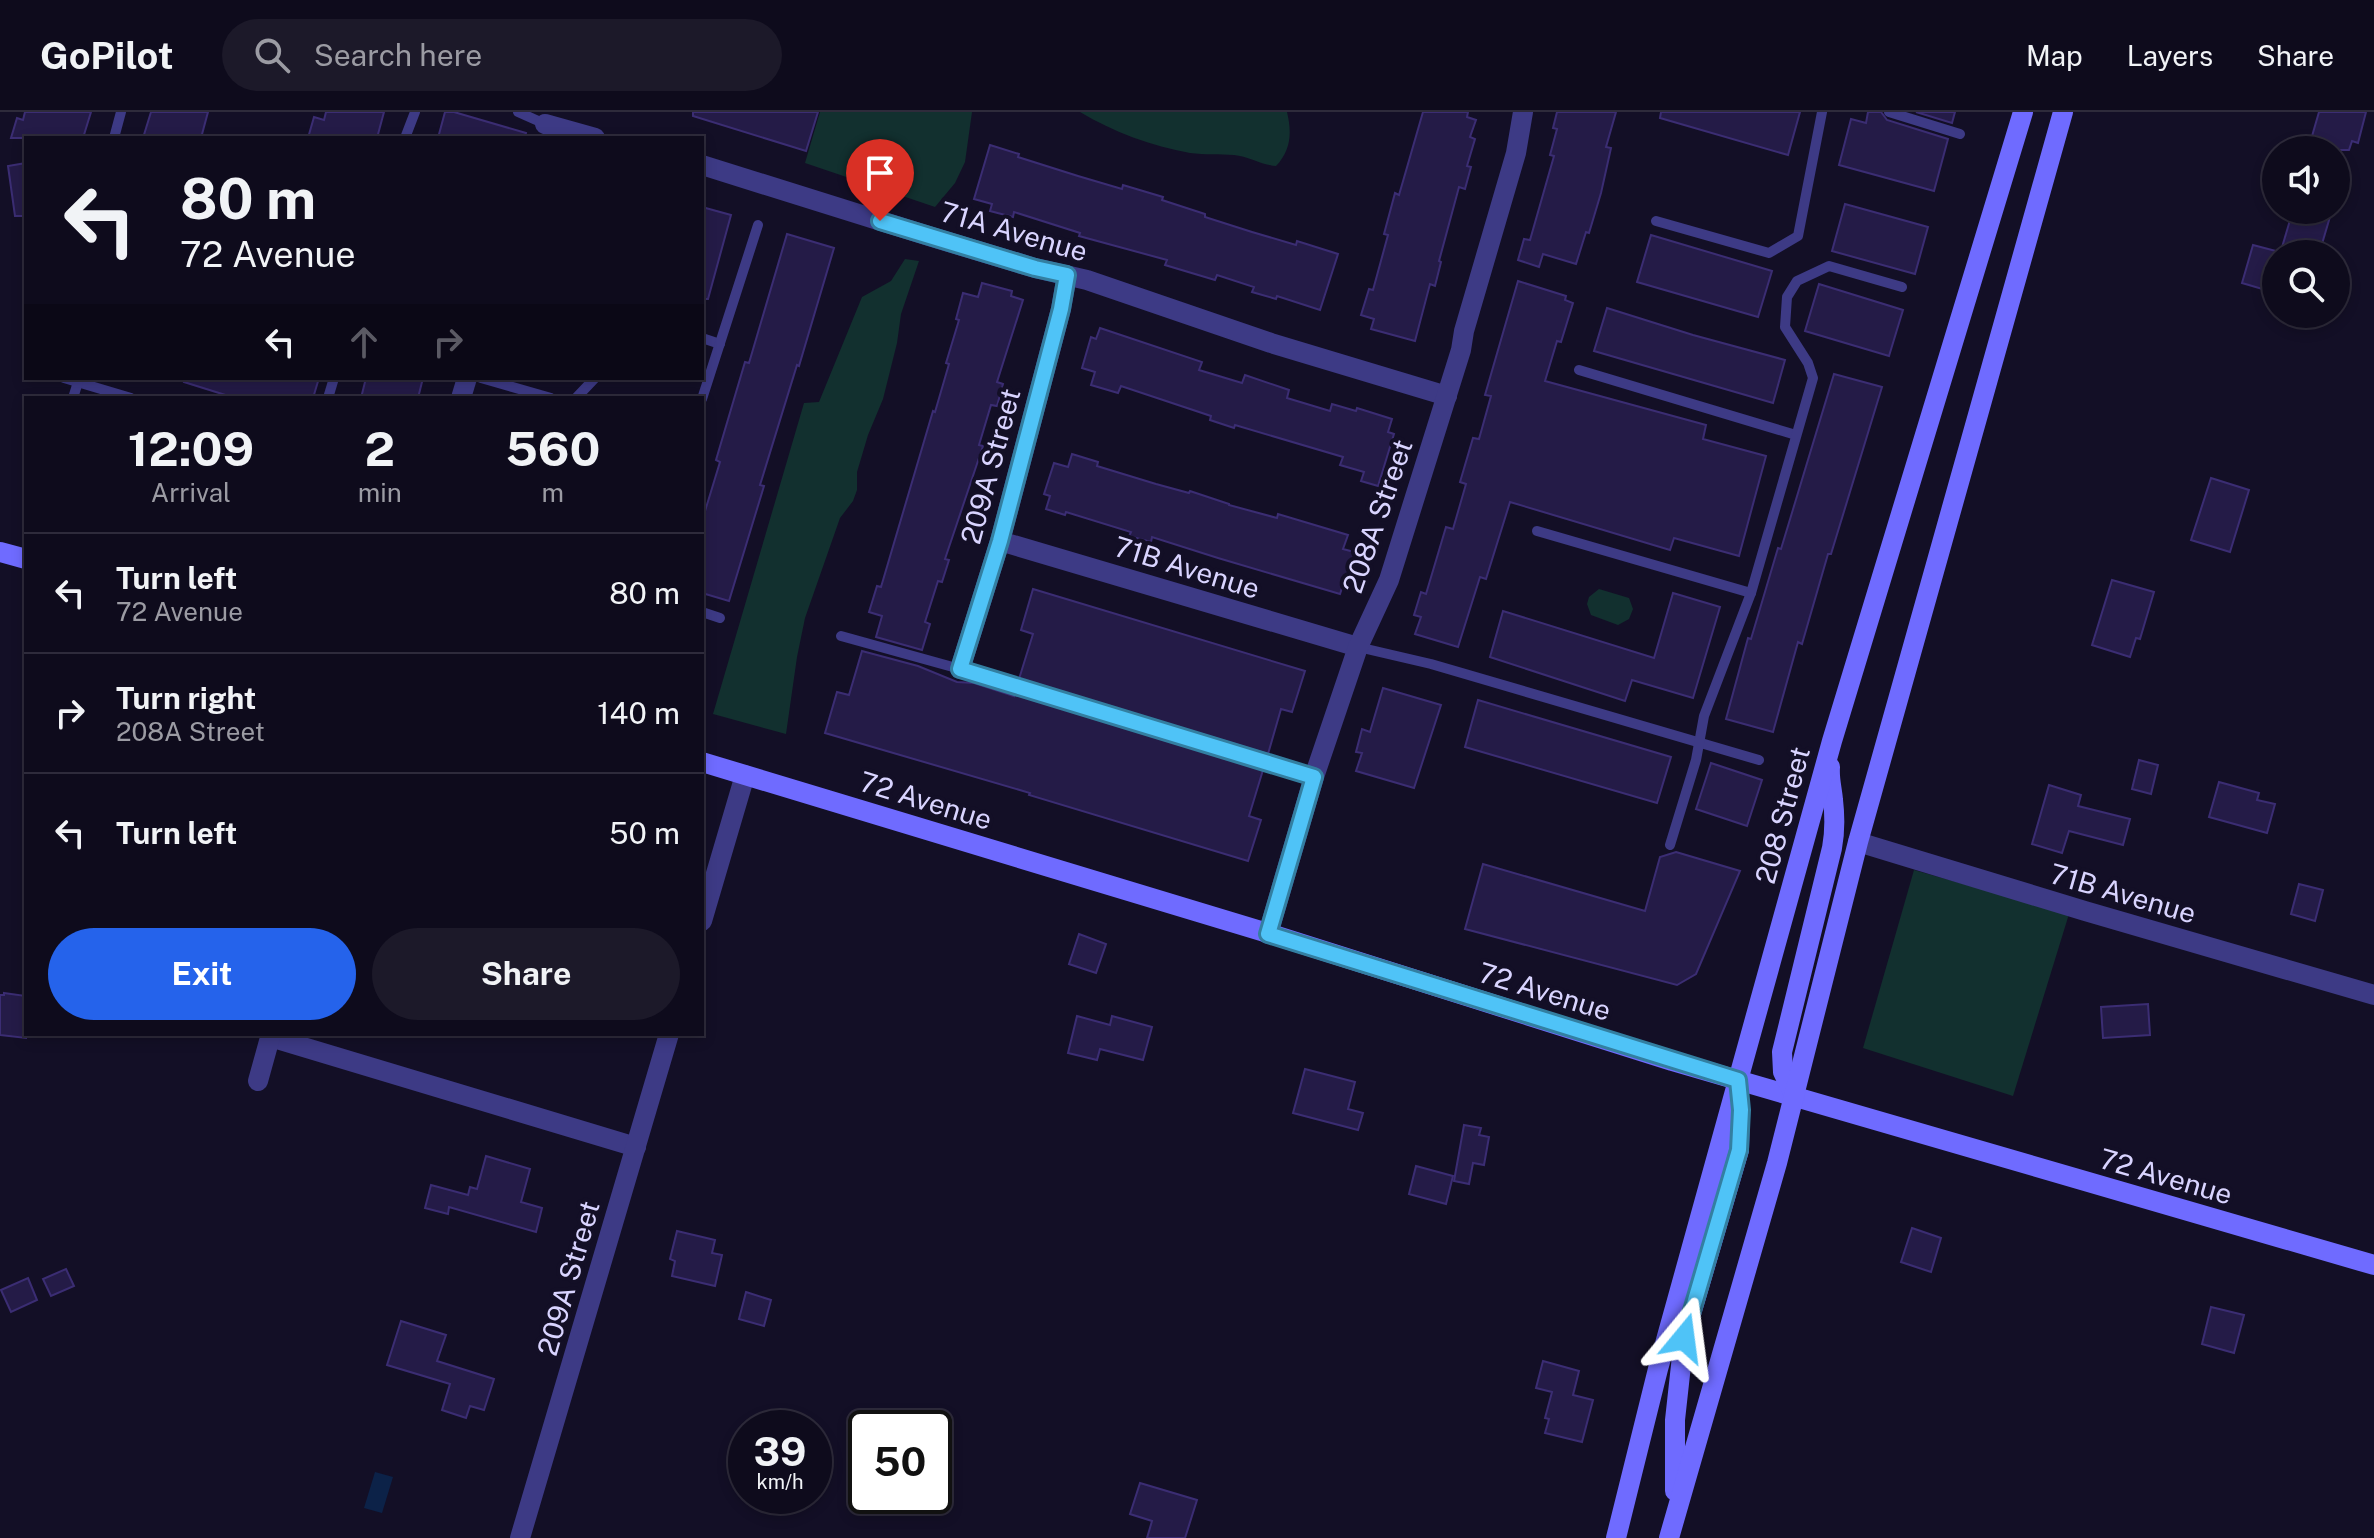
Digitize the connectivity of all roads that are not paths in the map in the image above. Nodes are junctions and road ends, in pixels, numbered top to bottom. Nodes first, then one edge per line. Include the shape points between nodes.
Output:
1 (121, 112) edge
2 (415, 112) edge
3 (518, 112) edge
4 (1523, 112) edge
5 (1822, 112) edge
6 (1889, 112) edge
7 (2023, 112) edge
8 (2063, 112) edge
9 (545, 125) edge
10 (1960, 134) dead end
11 (115, 136) edge
12 (406, 136) edge
13 (587, 136) edge
14 (704, 166) edge
15 (1656, 221) dead end
16 (758, 225) dead end
17 (1067, 275) junction
18 (1902, 287) dead end
19 (704, 339) edge
20 (720, 344) junction
21 (1579, 370) dead end
22 (71, 380) edge
23 (488, 380) edge
24 (593, 380) edge
25 (78, 382) junction
26 (74, 396) edge
27 (124, 396) edge
28 (544, 396) edge
29 (578, 396) edge
30 (703, 396) edge
31 (1447, 396) junction
32 (1796, 435) junction
33 (1537, 531) dead end
34 (1000, 541) junction
35 (0, 552) edge
36 (24, 558) edge
37 (1751, 593) junction
38 (704, 613) edge
39 (720, 618) dead end
40 (841, 636) dead end
41 (1358, 647) junction
42 (960, 669) junction
43 (1832, 741) junction
44 (1699, 742) junction
45 (1759, 760) dead end
46 (704, 763) edge
47 (745, 775) junction
48 (1314, 777) junction
49 (1858, 842) junction
50 (1670, 845) dead end
51 (704, 914) edge
52 (1268, 934) junction
53 (2374, 995) edge
54 (271, 1036) edge
55 (274, 1036) edge
56 (668, 1036) edge
57 (1738, 1080) junction
58 (258, 1081) dead end
59 (1795, 1097) junction
60 (636, 1147) junction
61 (2374, 1265) edge
62 (1675, 1516) junction
63 (520, 1538) edge
64 (1616, 1538) edge
65 (1669, 1538) edge

1 - 11 lane
2 - 12 lane
3 - 9 lane
4 - 31 street, 208A Street
5 - 15 lane via 1798,236 1769,253
6 - 10 lane
7 - 43 main road, 208 Street
8 - 49 main road
9 - 13 street
14 - 17 street, 71A Avenue
16 - 20 lane
17 - 31 street, 71A Avenue
17 - 34 street, 209A Street
18 - 32 lane via 1829,266 1797,281 1787,297 1785,327 1813,378
19 - 20 lane
20 - 30 lane
21 - 32 lane
22 - 25 lane
23 - 28 lane
24 - 29 lane
25 - 26 lane
25 - 27 lane
31 - 41 street, 208A Street via 1389,580
32 - 37 lane
33 - 37 lane
34 - 41 street, 71B Avenue
34 - 42 street, 209A Street
35 - 36 main road
37 - 44 lane
38 - 39 lane
40 - 42 lane
41 - 44 lane
41 - 48 street, 208A Street
42 - 48 lane
43 - 57 main road, 208 Street
43 - 59 main road via 1832,848 1782,1052 1783,1072
44 - 45 lane
44 - 50 lane
46 - 47 main road, 72 Avenue
47 - 51 street
47 - 52 main road, 72 Avenue
48 - 52 street, 208A Street
49 - 53 street, 71B Avenue
49 - 59 main road
52 - 57 main road, 72 Avenue
54 - 58 street
55 - 60 street
56 - 60 street, 209A Street
57 - 59 main road, 72 Avenue
57 - 62 main road via 1739,1150 1684,1338 1675,1420
57 - 64 main road, 208 Street
59 - 61 main road, 72 Avenue
59 - 62 main road
60 - 63 street, 209A Street
62 - 65 main road

